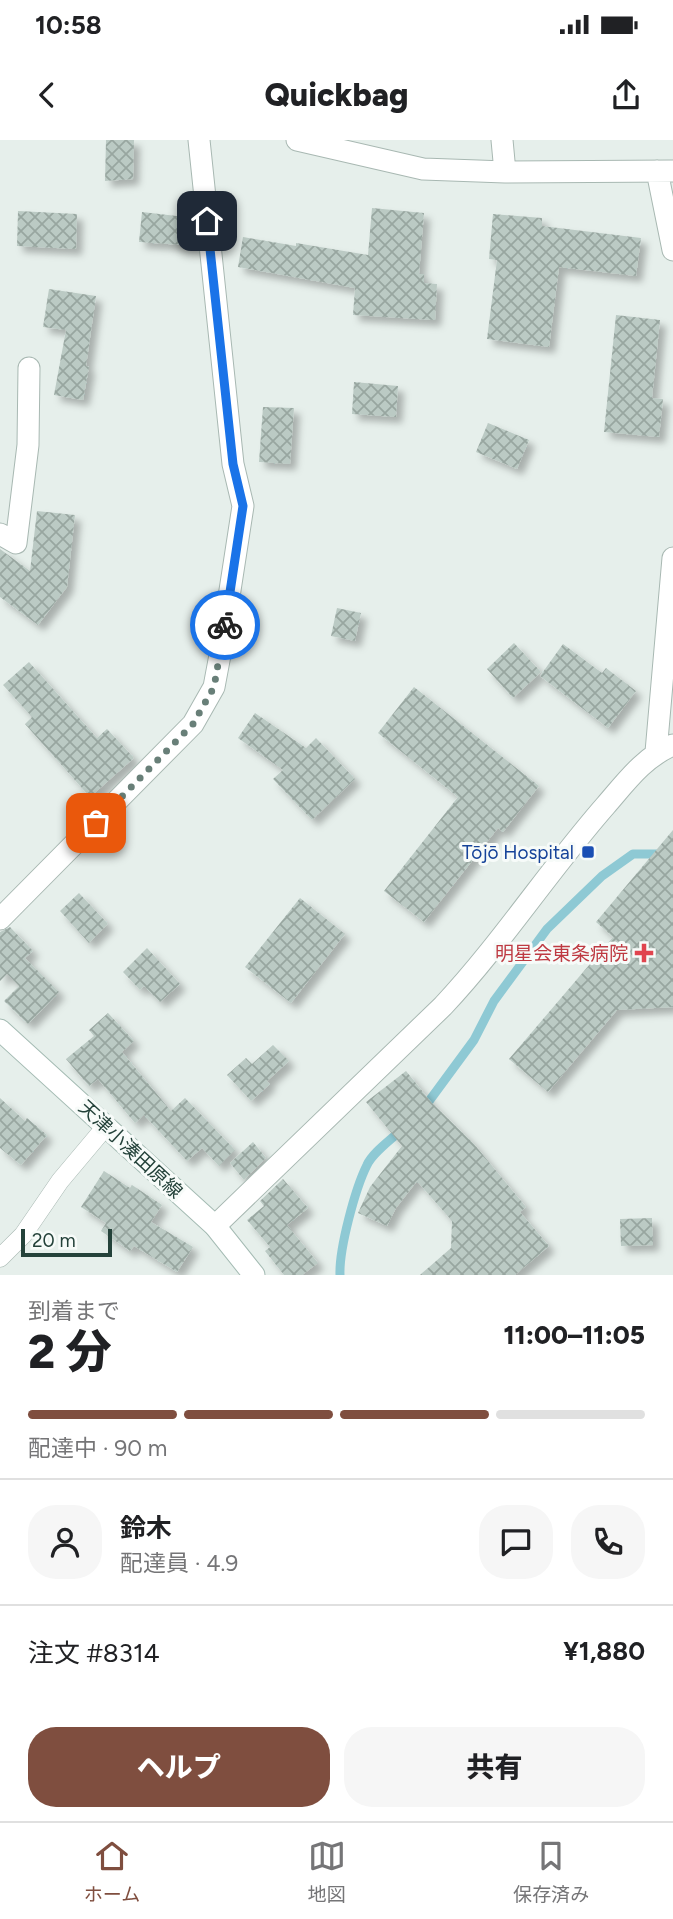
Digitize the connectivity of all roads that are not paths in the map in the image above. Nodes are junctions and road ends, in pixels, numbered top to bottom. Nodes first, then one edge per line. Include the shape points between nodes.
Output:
1 (199, 140) edge
2 (297, 140) edge
3 (502, 140) edge
4 (665, 171) edge
5 (505, 172) junction
6 (673, 250) edge
7 (29, 368) dead end
8 (0, 534) edge
9 (673, 558) edge
10 (664, 748) edge
11 (0, 919) edge
12 (0, 1030) edge
13 (107, 1125) junction
14 (215, 1226) junction
15 (0, 1258) edge
16 (248, 1272) edge

1 - 11 street via 233,464 243,506 214,687 193,724
2 - 5 street via 423,169
3 - 5 street
4 - 5 street
4 - 6 street
7 - 8 street via 28,445 16,543
9 - 10 street
10 - 14 street via 583,832 476,970
12 - 13 street, 天津小湊田原線
13 - 14 street, 天津小湊田原線
13 - 15 lane via 60,1181 23,1236
14 - 16 street, 天津小湊田原線

